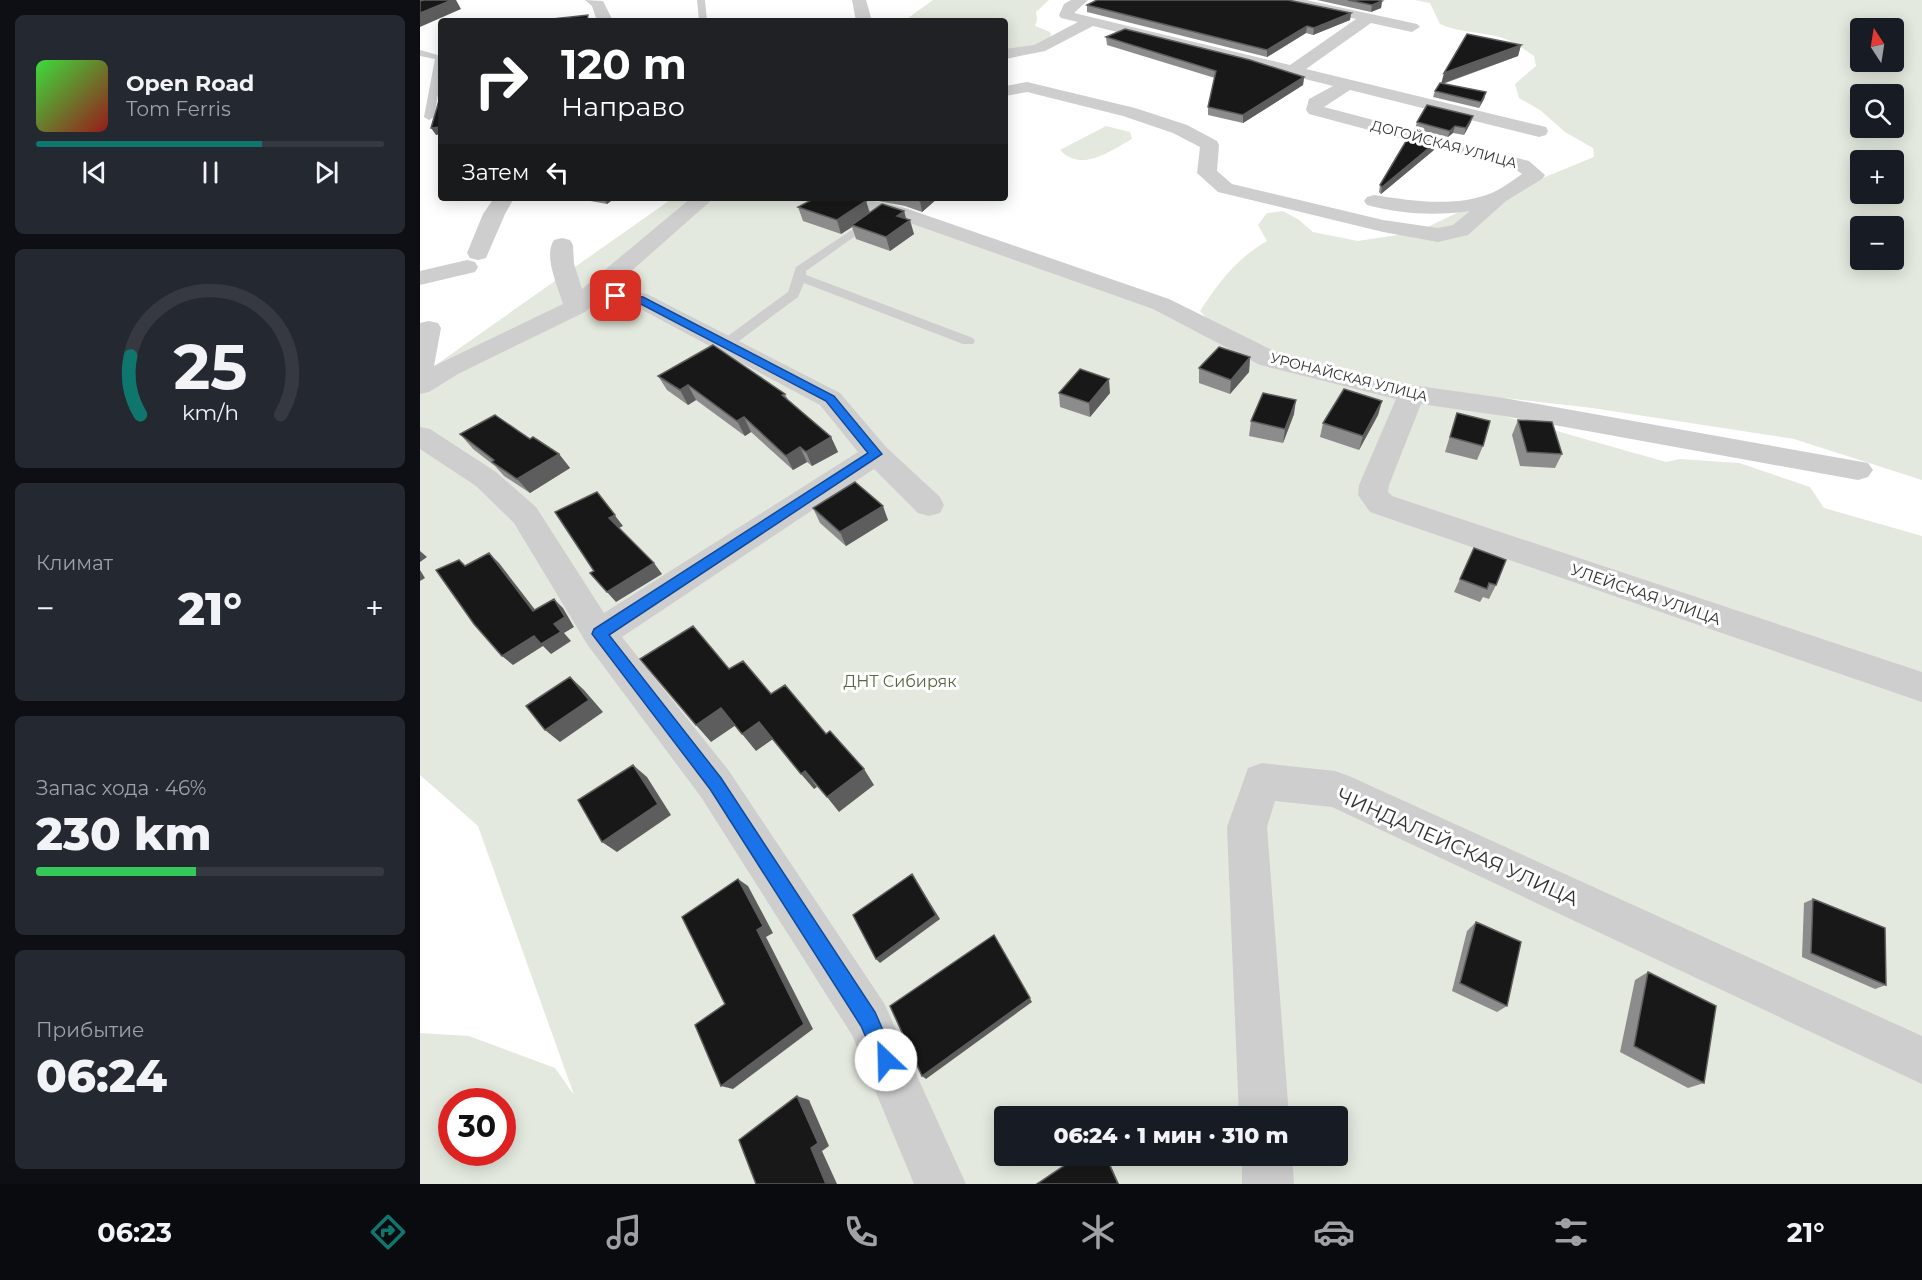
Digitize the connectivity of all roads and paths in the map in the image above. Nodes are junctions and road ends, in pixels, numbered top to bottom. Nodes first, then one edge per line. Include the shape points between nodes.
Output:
1 (592, 0) edge
2 (701, 0) edge
3 (859, 0) edge
4 (1081, 0) edge
5 (1286, 0) edge
6 (1370, 17) junction
7 (604, 18) edge
8 (703, 18) edge
9 (863, 18) edge
10 (1091, 21) junction
11 (1412, 27) dead end
12 (420, 53) edge
13 (1008, 54) edge
14 (438, 58) edge
15 (438, 69) edge
16 (1294, 70) junction
17 (1350, 83) junction
18 (1008, 90) edge
19 (429, 117) dead end
20 (1539, 131) dead end
21 (502, 201) edge
22 (700, 201) edge
23 (842, 201) edge
24 (886, 210) junction
25 (562, 245) dead end
26 (799, 277) junction
27 (420, 278) edge
28 (584, 300) junction
29 (429, 328) dead end
30 (968, 341) dead end
31 (726, 344) junction
32 (420, 369) edge
33 (420, 386) edge
34 (1412, 394) junction
35 (420, 435) edge
36 (876, 454) junction
37 (1858, 470) dead end
38 (929, 505) dead end
39 (599, 634) junction
40 (1922, 687) edge
41 (1922, 1060) edge
42 (1263, 1106) edge
43 (1267, 1166) edge
44 (940, 1184) edge
45 (1268, 1184) edge

1 - 7 street
2 - 8 lane
3 - 9 street
4 - 10 street via 1069,6 1066,15
5 - 6 street
6 - 11 street
6 - 16 street
10 - 13 street via 1044,47
10 - 16 street
12 - 14 lane
15 - 19 lane
16 - 17 street
17 - 18 street, ДОГОЙСКАЯ УЛИЦА via 1315,103 1315,110 1522,165 1535,175 1499,197 1460,230 1438,235 1383,226 1226,188 1207,173 1210,145 1180,129 1027,87
17 - 20 street
21 - 27 street via 472,260
22 - 28 street
23 - 24 street, УРОНАЙСКАЯ УЛИЦА
24 - 26 lane via 800,270
24 - 34 street, УРОНАЙСКАЯ УЛИЦА via 1161,304 1269,359
25 - 28 street via 563,264
26 - 30 lane
26 - 31 lane via 793,294
28 - 31 street via 639,299
28 - 33 street
29 - 32 street
31 - 36 street via 830,399
34 - 37 street, УРОНАЙСКАЯ УЛИЦА
34 - 40 street, УЛЕЙСКАЯ УЛИЦА via 1374,485 1373,495 1381,504
35 - 39 street via 486,479 525,515
36 - 38 street
36 - 39 street
39 - 44 street via 716,784 868,1019
41 - 42 street, ЧИНДАЛЕЙСКАЯ УЛИЦА via 1335,789 1262,782 1247,827
43 - 45 street

